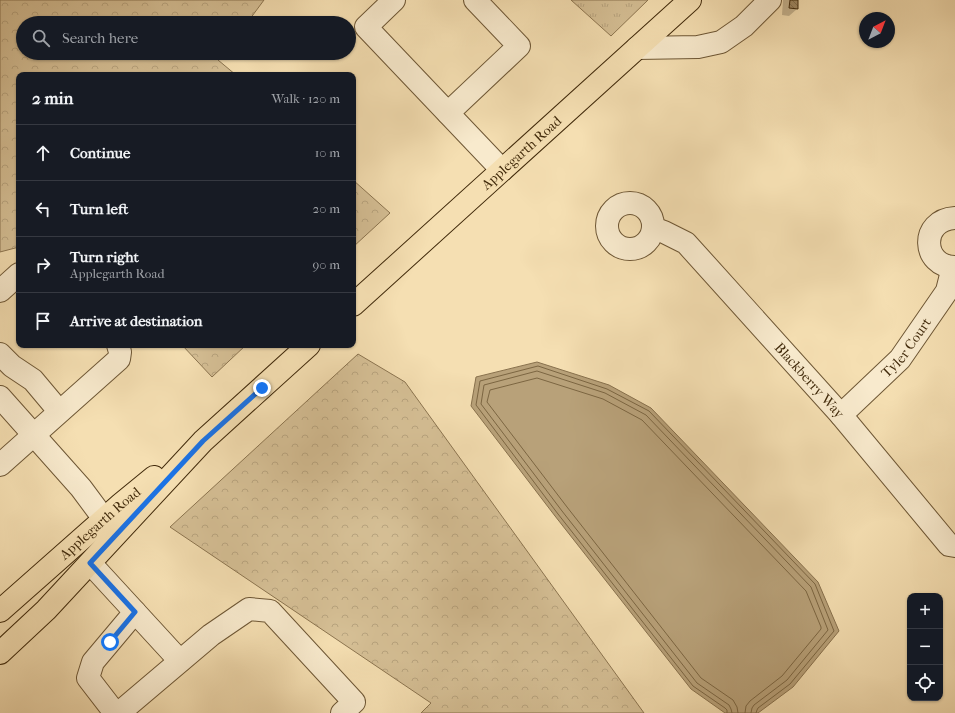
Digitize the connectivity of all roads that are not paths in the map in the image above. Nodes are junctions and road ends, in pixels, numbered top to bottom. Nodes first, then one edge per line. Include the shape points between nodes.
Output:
1 (394, 0) edge
2 (475, 0) edge
3 (690, 0) edge
4 (770, 0) edge
5 (637, 48) junction
6 (448, 113) junction
7 (502, 170) junction
8 (955, 218) edge
9 (653, 228) dead end
10 (954, 267) edge
11 (16, 277) edge
12 (0, 291) edge
13 (356, 302) edge
14 (119, 348) edge
15 (306, 348) edge
16 (0, 354) edge
17 (0, 397) edge
18 (60, 411) junction
19 (841, 415) junction
20 (34, 434) junction
21 (203, 441) junction
22 (0, 465) edge
23 (104, 519) junction
24 (955, 546) edge
25 (90, 563) junction
26 (0, 611) edge
27 (135, 612) junction
28 (0, 653) edge
29 (180, 662) junction
30 (114, 713) edge
31 (119, 713) edge
32 (342, 713) edge

1 - 6 street via 366,27
2 - 6 street via 519,46
3 - 5 main road, Applegarth Road
4 - 5 street via 744,26 721,42 698,47
5 - 7 main road, Applegarth Road
6 - 7 street
7 - 13 main road, Applegarth Road
8 - 10 street, Tyler Court via 936,225 929,242 936,260
9 - 19 street, Blackberry Way via 686,243
10 - 19 street, Tyler Court via 947,291 900,359
11 - 12 street
14 - 18 street via 119,358
15 - 21 main road, Applegarth Road
16 - 18 street via 33,380
17 - 20 street
18 - 20 street
19 - 24 street, Blackberry Way via 950,545
20 - 22 street
20 - 23 street
21 - 23 main road, Applegarth Road
21 - 25 main road, Applegarth Road
23 - 26 main road, Applegarth Road
25 - 27 street
25 - 28 main road, Applegarth Road via 46,610
27 - 29 street
27 - 30 street via 93,662 88,678
29 - 31 street
29 - 32 street via 211,635 249,609 270,611 354,702

